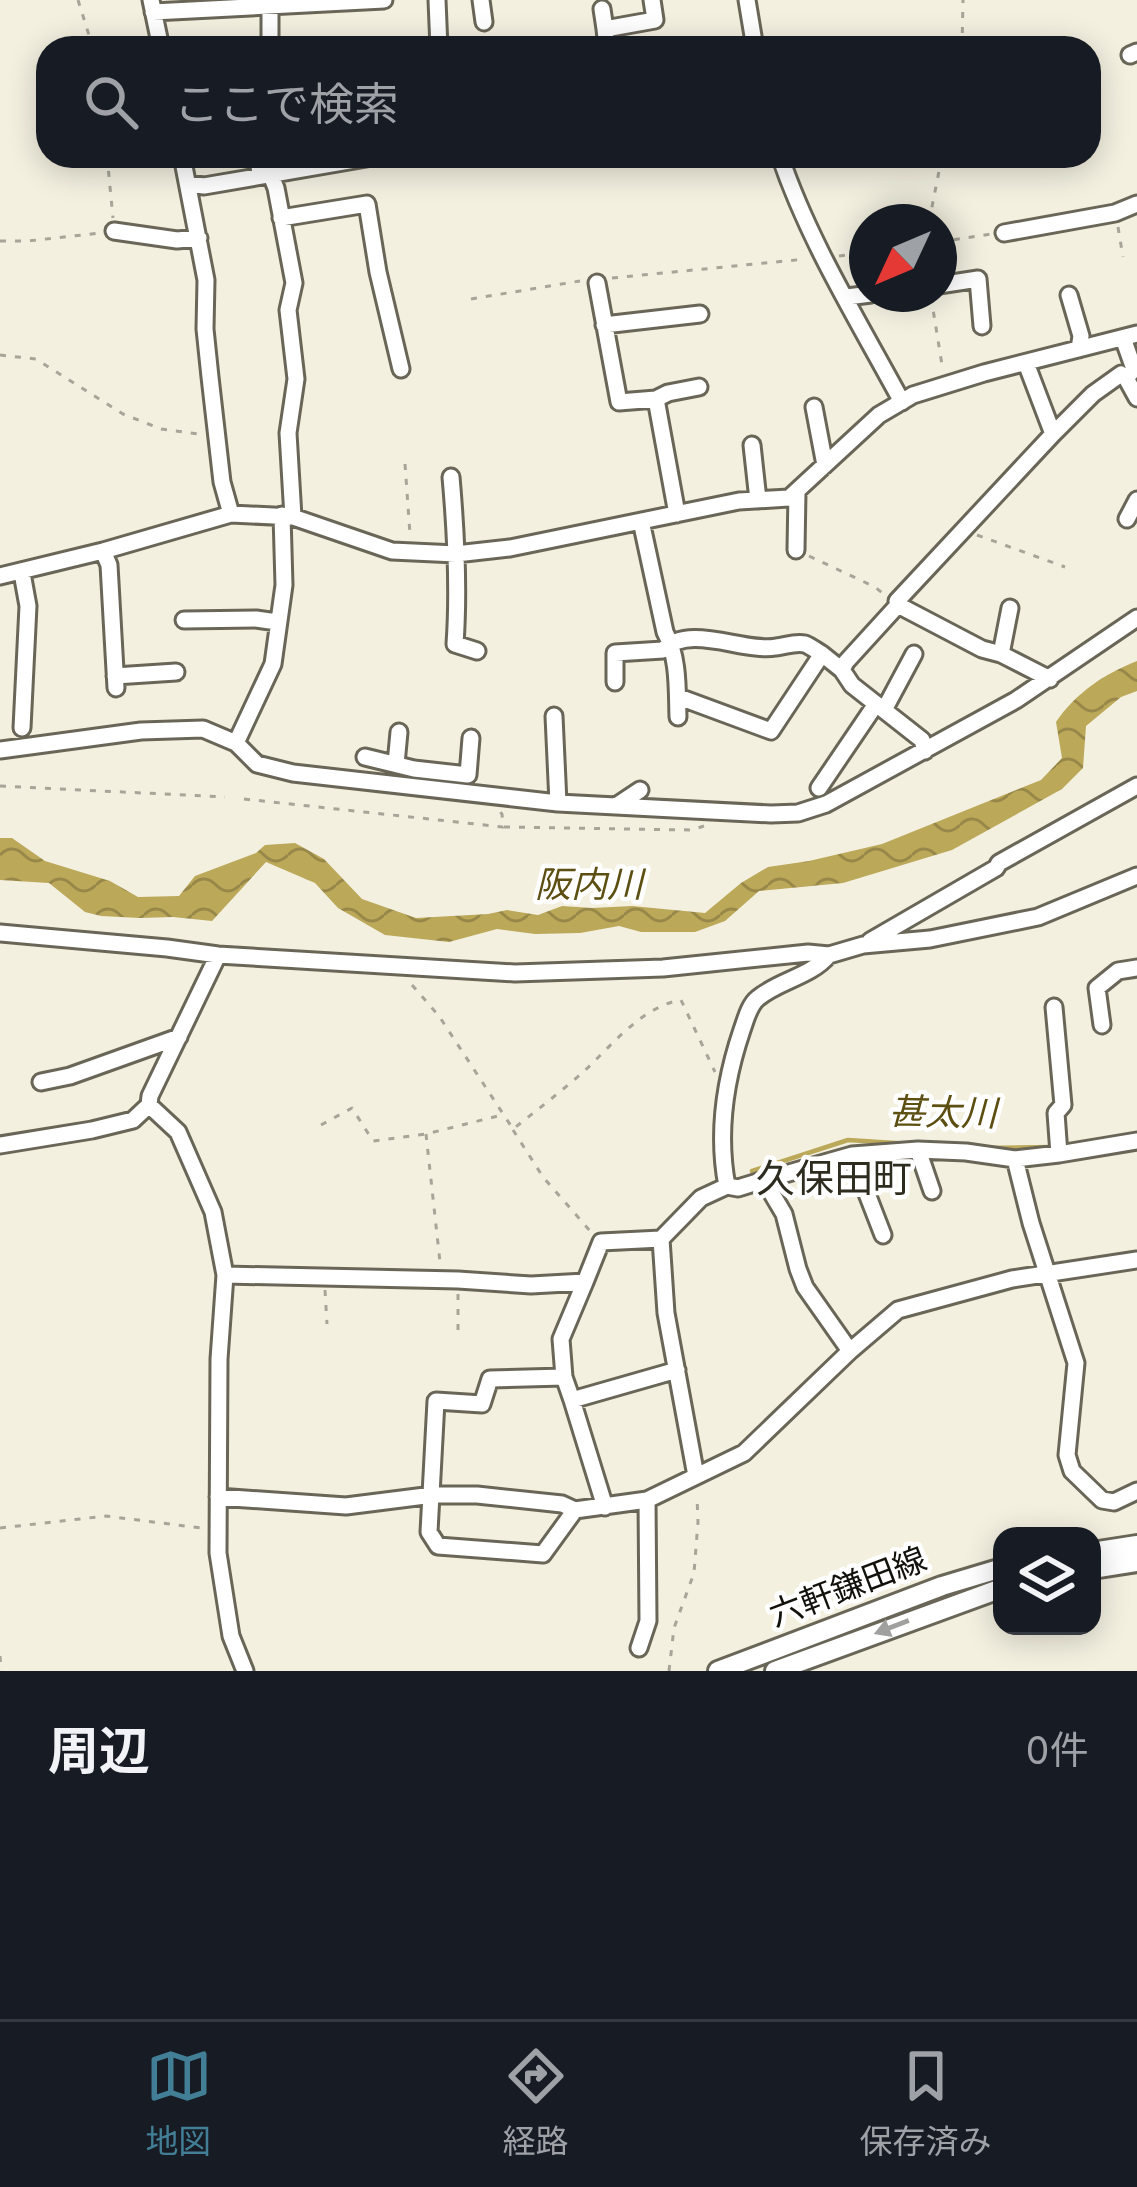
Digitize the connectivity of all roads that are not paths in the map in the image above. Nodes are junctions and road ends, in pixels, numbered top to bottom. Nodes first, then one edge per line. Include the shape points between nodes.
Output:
1 (384, 0) edge
2 (437, 0) edge
3 (481, 0) edge
4 (652, 0) edge
5 (747, 0) edge
6 (357, 1) edge
7 (233, 3) edge
8 (152, 6) edge
9 (270, 6) junction
10 (602, 9) dead end
11 (484, 22) dead end
12 (604, 29) junction
13 (158, 36) edge
14 (270, 36) edge
15 (438, 36) edge
16 (605, 36) edge
17 (753, 36) edge
18 (185, 168) edge
19 (784, 168) edge
20 (276, 169) edge
21 (188, 184) junction
22 (1137, 203) edge
23 (281, 218) junction
24 (114, 231) road end
25 (1004, 233) road end
26 (199, 238) junction
27 (597, 283) road end
28 (957, 283) edge
29 (1069, 295) dead end
30 (847, 297) joint
31 (700, 314) dead end
32 (604, 325) junction
33 (982, 326) dead end
34 (1130, 336) edge
35 (1079, 350) junction
36 (1026, 363) junction
37 (401, 369) dead end
38 (1126, 378) junction
39 (699, 387) dead end
40 (1137, 398) edge
41 (656, 399) junction
42 (902, 402) junction
43 (814, 406) dead end
44 (1053, 434) junction
45 (752, 445) dead end
46 (825, 465) junction
47 (451, 477) dead end
48 (797, 492) junction
49 (758, 500) junction
50 (1137, 500) edge
51 (231, 514) junction
52 (677, 514) junction
53 (287, 516) junction
54 (1126, 519) dead end
55 (641, 521) junction
56 (796, 550) road end
57 (103, 551) junction
58 (456, 554) junction
59 (22, 573) junction
60 (0, 576) edge
61 (898, 605) junction
62 (1010, 608) dead end
63 (1137, 618) edge
64 (184, 620) dead end
65 (277, 622) junction
66 (670, 642) junction
67 (477, 651) dead end
68 (822, 654) junction
69 (914, 654) dead end
70 (1001, 654) junction
71 (842, 670) junction
72 (176, 672) dead end
73 (1050, 679) junction
74 (615, 682) dead end
75 (679, 697) junction
76 (880, 707) junction
77 (554, 716) dead end
78 (677, 718) dead end
79 (22, 728) dead end
80 (399, 732) dead end
81 (470, 738) dead end
82 (236, 743) junction
83 (0, 750) edge
84 (926, 751) junction
85 (365, 757) dead end
86 (396, 764) junction
87 (412, 777) junction
88 (1137, 786) edge
89 (819, 788) dead end
90 (640, 790) dead end
91 (558, 803) junction
92 (614, 807) junction
93 (1137, 876) edge
94 (923, 910) junction
95 (0, 934) edge
96 (930, 939) junction
97 (862, 945) junction
98 (218, 955) junction
99 (829, 955) junction
100 (1137, 968) edge
101 (1054, 1006) dead end
102 (1102, 1025) dead end
103 (178, 1037) junction
104 (41, 1082) dead end
105 (149, 1105) junction
106 (92, 1130) junction
107 (1137, 1142) edge
108 (0, 1144) edge
109 (96, 1148) dead end
110 (1058, 1149) junction
111 (918, 1150) junction
112 (852, 1155) junction
113 (1015, 1160) junction
114 (764, 1180) junction
115 (728, 1186) junction
116 (932, 1191) dead end
117 (884, 1235) dead end
118 (661, 1239) junction
119 (1137, 1260) edge
120 (1047, 1274) junction
121 (225, 1275) junction
122 (585, 1282) junction
123 (850, 1351) junction
124 (677, 1370) junction
125 (564, 1377) junction
126 (572, 1400) junction
127 (696, 1476) junction
128 (1137, 1491) edge
129 (433, 1495) junction
130 (218, 1497) junction
131 (647, 1500) junction
132 (605, 1507) junction
133 (575, 1510) junction
134 (1137, 1545) edge
135 (1101, 1551) edge
136 (1137, 1562) edge
137 (1101, 1568) edge
138 (993, 1571) edge
139 (993, 1591) edge
140 (639, 1648) dead end
141 (245, 1671) edge
142 (718, 1671) edge
143 (775, 1671) edge

1 - 6 street
2 - 15 street
3 - 11 street
4 - 12 street via 655,20
5 - 17 street
6 - 9 street
7 - 8 street
7 - 9 street
8 - 13 street
9 - 14 street
10 - 12 street
12 - 16 street
18 - 21 street
19 - 30 street
20 - 21 street
20 - 23 street
21 - 26 street
22 - 25 street
23 - 37 street via 367,204
23 - 53 street via 294,283 288,310 296,379
24 - 26 street
26 - 51 street
27 - 32 street
28 - 33 street via 978,280
29 - 35 street
30 - 42 street
31 - 32 street
32 - 41 street via 619,402
34 - 35 street
34 - 38 street via 1134,369
35 - 36 street
36 - 42 street
36 - 44 street
38 - 40 street
38 - 44 street via 1093,394
39 - 41 street
41 - 52 street
42 - 46 street
43 - 46 street
44 - 61 street
45 - 49 street
46 - 48 street
47 - 58 street
48 - 49 street
48 - 56 street
49 - 52 street
50 - 54 street
51 - 53 street
51 - 57 street
52 - 55 street
53 - 58 street via 392,551
53 - 65 street
55 - 58 street
55 - 66 street
57 - 59 street
57 - 72 street via 116,682
58 - 67 street via 455,644
59 - 60 street
59 - 79 street
61 - 70 street
61 - 71 street
62 - 70 street
63 - 73 street
64 - 65 street
65 - 82 street via 273,664
66 - 68 street via 808,644
66 - 74 street via 663,650 615,653
66 - 75 street
68 - 71 street
68 - 75 street via 770,730
69 - 76 street
70 - 73 street
71 - 76 street
73 - 84 street
75 - 78 street
76 - 84 street
76 - 89 street
77 - 91 street
80 - 86 street
81 - 87 street via 468,775
82 - 83 street via 203,730 167,729
82 - 87 street via 257,764 293,773
84 - 92 street via 798,813
85 - 86 street
86 - 87 street
87 - 91 street via 486,797
88 - 94 street
90 - 92 street
91 - 92 street
93 - 96 street via 1038,916
94 - 96 street
94 - 97 street
95 - 98 street
96 - 97 street
97 - 99 street
98 - 99 street via 515,973
98 - 103 street
99 - 115 street via 752,1002 727,1087
100 - 102 street via 1097,988
101 - 110 street via 1063,1106 1056,1113
103 - 104 street
103 - 105 street
105 - 106 street via 133,1120
105 - 121 street via 187,1152 213,1212
106 - 108 street
106 - 109 street
107 - 110 street
110 - 113 street
111 - 112 street
111 - 113 street
111 - 116 street
112 - 114 street
112 - 117 street
113 - 120 street
114 - 115 street
114 - 123 street via 784,1214 806,1287
115 - 118 street via 700,1198
118 - 122 street via 601,1242
118 - 124 street
119 - 120 street
120 - 123 street via 898,1310
120 - 128 street via 1076,1363 1072,1471 1102,1500
121 - 122 street
121 - 130 street
122 - 125 street via 561,1340
123 - 127 street via 744,1453
124 - 126 street
124 - 127 street
125 - 126 street
125 - 129 street via 490,1379 482,1404 436,1401
126 - 132 street
127 - 131 street
129 - 130 street via 346,1506
129 - 133 street
129 - 133 street via 429,1532 438,1546 543,1554
130 - 141 street via 230,1636
131 - 132 street
131 - 140 street via 648,1621
132 - 133 street
134 - 135 main road
136 - 137 main road
138 - 142 main road, 六軒鎌田線
139 -> 143 main road, 六軒鎌田線

